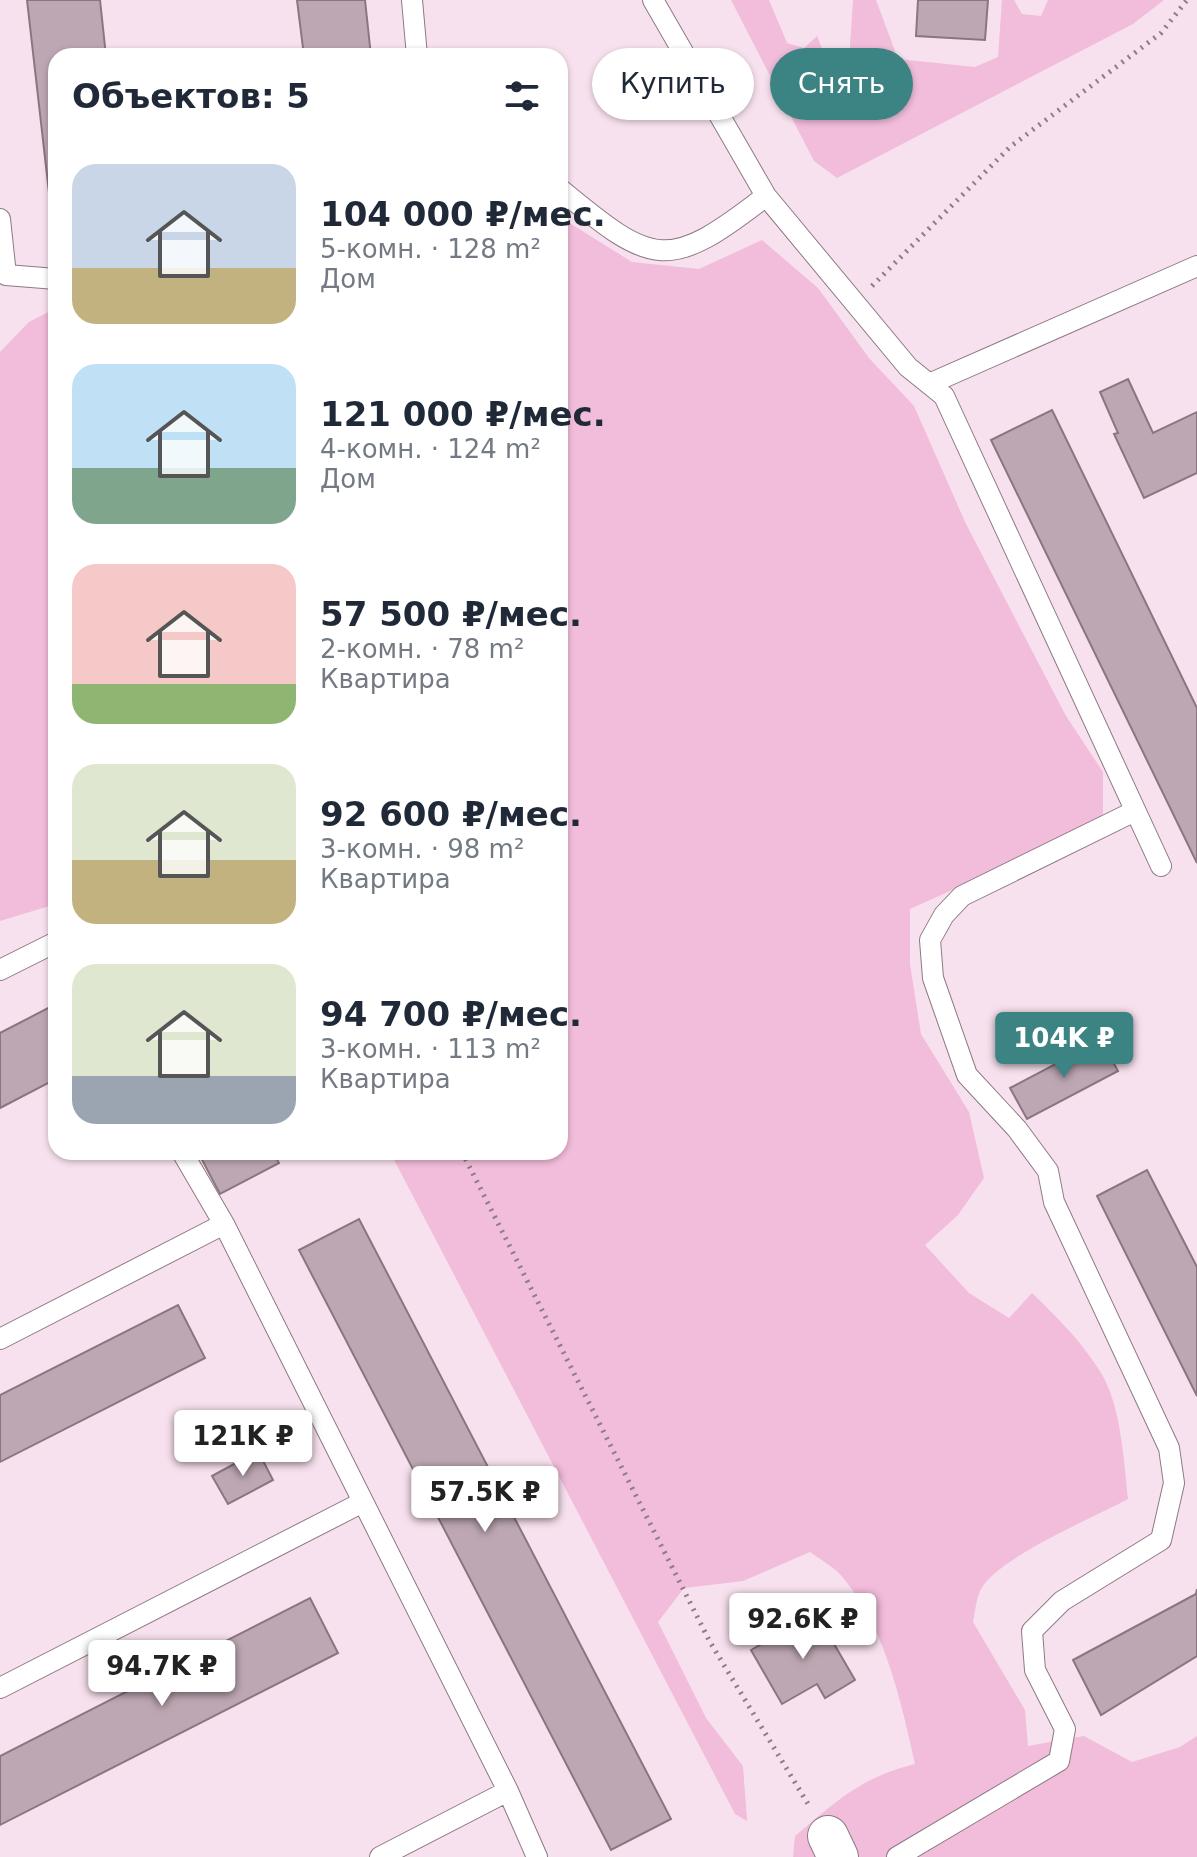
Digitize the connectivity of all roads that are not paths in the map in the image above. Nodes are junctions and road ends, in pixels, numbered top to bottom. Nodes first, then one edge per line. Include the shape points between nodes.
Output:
1 (412, 0) edge
2 (653, 0) edge
3 (416, 48) edge
4 (568, 195) edge
5 (766, 196) junction
6 (0, 219) edge
7 (1197, 266) edge
8 (48, 278) edge
9 (929, 384) junction
10 (1135, 811) junction
11 (1161, 866) dead end
12 (48, 946) edge
13 (0, 970) edge
14 (187, 1160) edge
15 (224, 1224) junction
16 (0, 1339) edge
17 (363, 1502) junction
18 (0, 1688) edge
19 (508, 1791) junction
20 (380, 1857) edge
21 (537, 1857) edge
22 (897, 1857) edge

1 - 3 lane
2 - 5 lane
4 - 5 lane via 646,250 681,250 714,236
5 - 9 lane via 908,367
6 - 8 lane via 6,275
7 - 9 lane
9 - 10 lane via 944,396
10 - 11 lane
10 - 22 lane via 962,896 930,940 933,978 967,1075 1048,1171 1054,1202 1169,1448 1174,1483 1161,1540 1062,1601 1032,1631 1035,1670 1065,1729 1059,1761
12 - 13 lane
14 - 15 lane
15 - 16 lane
15 - 17 lane
17 - 18 lane
17 - 19 lane
19 - 20 lane
19 - 21 lane

